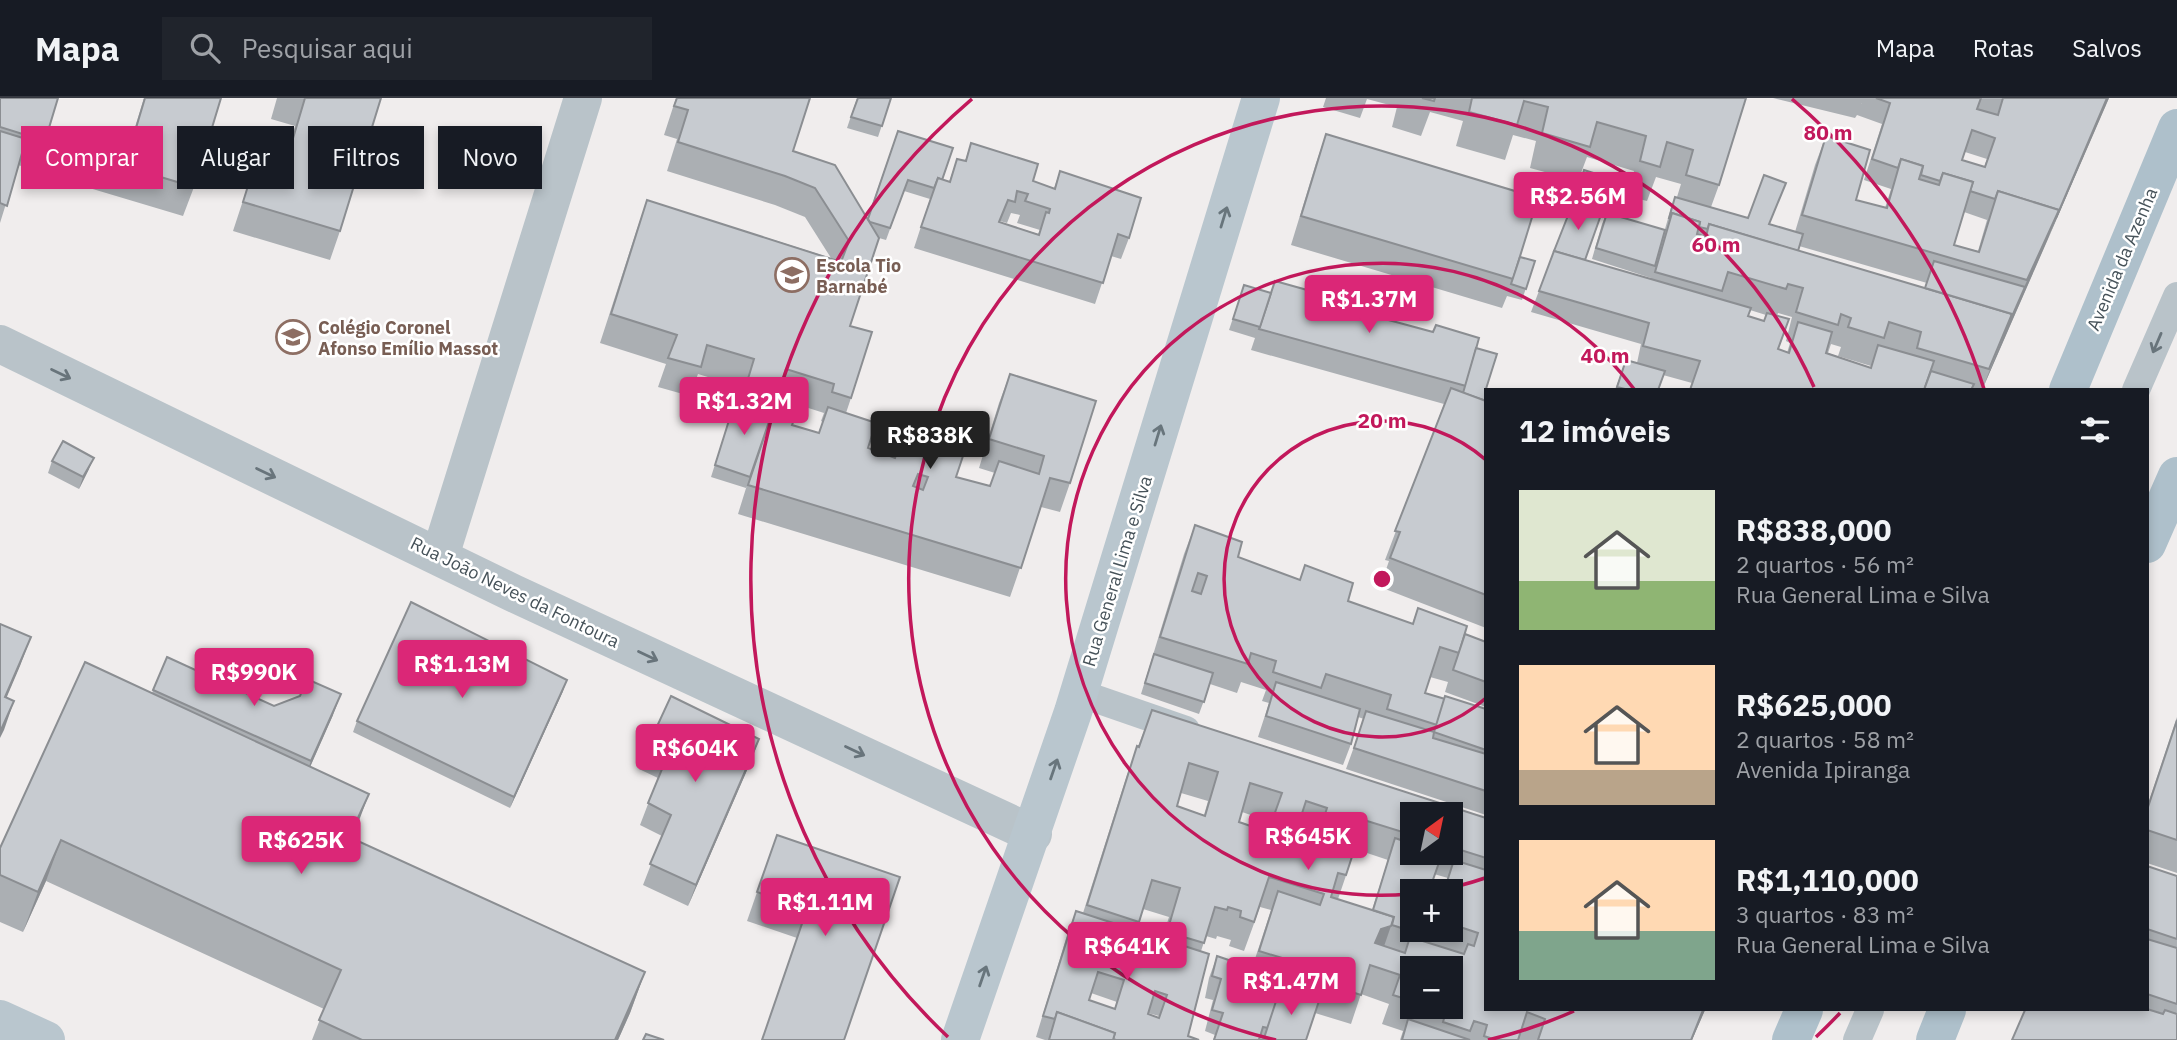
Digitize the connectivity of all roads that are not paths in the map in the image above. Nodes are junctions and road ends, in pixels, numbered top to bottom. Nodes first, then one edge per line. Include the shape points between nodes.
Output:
1 (583, 98) edge
2 (1261, 98) edge
3 (2177, 128) edge
4 (2177, 296) edge
5 (0, 344) edge
6 (2069, 388) edge
7 (2137, 388) edge
8 (2177, 476) edge
9 (2149, 539) edge
10 (440, 556) junction
11 (1079, 693) junction
12 (1209, 738) edge
13 (1032, 834) junction
14 (1804, 1011) edge
15 (1870, 1011) edge
16 (1947, 1011) edge
17 (0, 1019) edge
18 (46, 1040) edge
19 (960, 1040) edge
20 (1791, 1040) edge
21 (1857, 1040) edge
22 (1935, 1040) edge

1 - 10 street
11 -> 2 street, Rua General Lima e Silva
3 - 6 main road, Avenida da Azenha
4 -> 7 lane
5 -> 10 street, Rua João Neves da Fontoura
8 - 9 main road
10 -> 13 street, Rua João Neves da Fontoura
11 - 12 lane
13 -> 11 street, Rua General Lima e Silva
19 -> 13 street, Rua General Lima e Silva
14 - 20 main road
15 - 21 lane
16 - 22 main road
17 - 18 street

